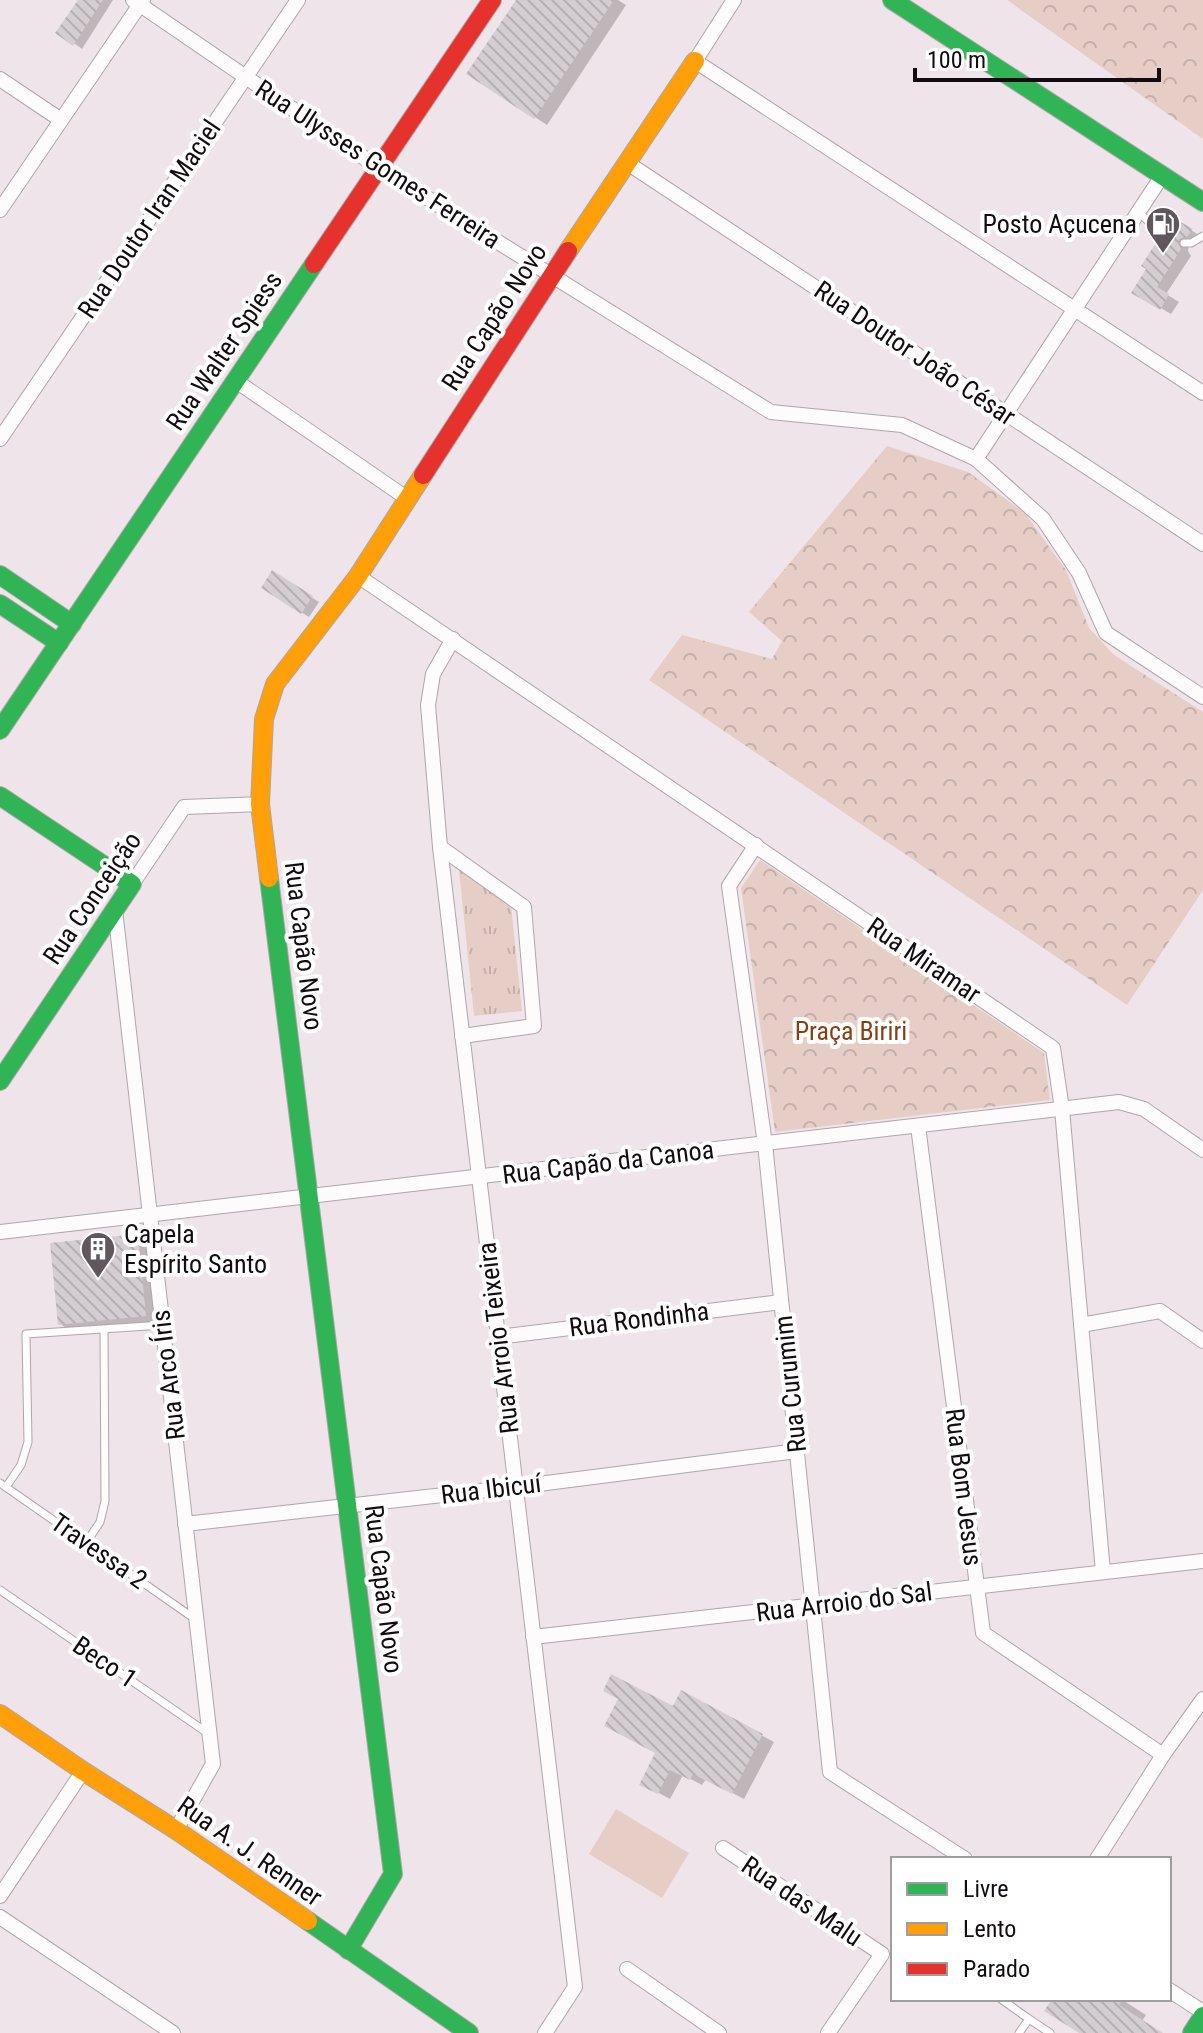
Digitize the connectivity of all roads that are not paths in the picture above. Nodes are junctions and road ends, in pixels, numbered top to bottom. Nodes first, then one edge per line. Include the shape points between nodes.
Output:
1 (298, 0) edge
2 (492, 0) edge
3 (734, 0) edge
4 (892, 0) edge
5 (139, 2) edge
6 (695, 61) junction
7 (245, 77) junction
8 (0, 79) edge
9 (61, 120) junction
10 (626, 162) junction
11 (379, 168) junction
12 (1162, 176) junction
13 (1203, 202) edge
14 (0, 210) edge
15 (1138, 212) junction
16 (1162, 233) dead end
17 (1203, 236) edge
18 (1184, 243) dead end
19 (551, 276) junction
20 (1075, 308) junction
21 (236, 381) junction
22 (1203, 393) edge
23 (1005, 414) junction
24 (0, 439) edge
25 (976, 459) junction
26 (408, 499) junction
27 (1203, 544) edge
28 (0, 575) edge
29 (358, 576) junction
30 (0, 604) edge
31 (72, 624) junction
32 (453, 639) junction
33 (59, 643) junction
34 (1203, 697) edge
35 (0, 730) edge
36 (0, 796) edge
37 (260, 804) junction
38 (756, 845) junction
39 (440, 847) junction
40 (132, 884) junction
41 (115, 910) junction
42 (462, 1036) junction
43 (0, 1081) edge
44 (1062, 1109) junction
45 (918, 1126) junction
46 (765, 1144) junction
47 (1203, 1150) edge
48 (478, 1176) junction
49 (309, 1196) junction
50 (150, 1214) junction
51 (0, 1232) edge
52 (781, 1302) junction
53 (163, 1325) junction
54 (1081, 1325) junction
55 (104, 1330) junction
56 (498, 1337) junction
57 (1203, 1341) edge
58 (797, 1451) junction
59 (3, 1485) edge
60 (515, 1487) junction
61 (347, 1506) junction
62 (185, 1524) junction
63 (86, 1543) junction
64 (1203, 1561) edge
65 (1103, 1572) junction
66 (977, 1587) junction
67 (0, 1590) edge
68 (813, 1606) junction
69 (197, 1620) junction
70 (533, 1637) junction
71 (1203, 1699) edge
72 (0, 1714) edge
73 (210, 1734) junction
74 (1163, 1755) junction
75 (83, 1771) junction
76 (176, 1830) junction
77 (723, 1848) dead end
78 (962, 1857) edge
79 (1098, 1857) edge
80 (0, 1896) edge
81 (0, 1917) edge
82 (348, 1950) junction
83 (627, 1969) dead end
84 (1171, 1991) edge
85 (1004, 2001) edge
86 (1203, 2014) edge
87 (1029, 2019) junction
88 (173, 2033) edge
89 (469, 2033) edge
90 (545, 2033) edge
91 (719, 2033) edge
92 (828, 2033) edge
93 (1019, 2033) edge
94 (1050, 2033) edge
95 (1192, 2033) edge

1 - 7 street, Rua Doutor Iran Maciel
2 - 11 street, Rua Walter Spiess
3 - 6 street
4 - 12 street
5 - 7 street, Rua Ulysses Gomes Ferreira
5 - 9 street
6 - 10 street, Rua Capão Novo
6 - 20 street
7 - 11 street, Rua Ulysses Gomes Ferreira
7 - 24 street, Rua Doutor Iran Maciel
8 - 9 street
9 - 14 street
10 - 19 street, Rua Capão Novo
10 - 23 street, Rua Doutor João César
11 - 19 street, Rua Ulysses Gomes Ferreira
11 - 21 street, Rua Walter Spiess
12 - 13 street
12 - 15 street
15 - 16 lane
15 - 20 street
17 - 18 lane
19 - 25 street, Rua Ulysses Gomes Ferreira via 771,412 902,425
19 - 26 street, Rua Capão Novo
20 - 22 street
20 - 23 street
21 - 26 street
21 - 31 street, Rua Walter Spiess
23 - 25 street
23 - 27 street, Rua Doutor João César
25 - 34 street, Rua Ulysses Gomes Ferreira via 1043,519 1079,573 1106,633
26 - 29 street, Rua Capão Novo
28 - 31 street
29 - 32 street, Rua Miramar
29 - 37 street, Rua Capão Novo via 275,684 264,719
30 - 33 street
31 - 33 street, Rua Walter Spiess
32 - 38 street, Rua Miramar
32 - 39 street, Rua Arroio Teixeira via 433,674 428,705
33 - 35 street, Rua Walter Spiess
36 - 40 street
37 - 40 street, Rua Conceição via 184,807
37 - 49 street, Rua Capão Novo
38 - 44 street, Rua Miramar via 1053,1048
38 - 46 street, Rua Curumim via 729,886
39 - 42 street, Rua Arroio Teixeira
39 - 42 street via 524,907 534,1026
40 - 41 street, Rua Conceição
41 - 43 street, Rua Conceição
41 - 50 street, Rua Arco Íris
42 - 48 street, Rua Arroio Teixeira
44 - 45 street, Rua Capão da Canoa
44 - 47 street, Rua Capão da Canoa via 1119,1102 1144,1109
44 - 54 street, Rua Miramar
45 - 46 street, Rua Capão da Canoa
45 - 66 street, Rua Bom Jesus
46 - 48 street, Rua Capão da Canoa
46 - 52 street, Rua Curumim
48 - 49 street, Rua Capão da Canoa
48 - 56 street, Rua Arroio Teixeira
49 - 50 street, Rua Capão da Canoa
49 - 61 street, Rua Capão Novo
50 - 51 street, Rua Capão da Canoa
50 - 53 street, Rua Arco Íris
52 - 56 street, Rua Rondinha
52 - 58 street, Rua Curumim
53 - 55 lane
53 - 62 street, Rua Arco Íris
54 - 57 street via 1160,1311
54 - 65 street, Rua Miramar
55 - 59 lane via 26,1334 28,1442 21,1465
55 - 63 lane via 105,1501 100,1522
56 - 60 street, Rua Arroio Teixeira
58 - 60 street, Rua Ibicuí
58 - 68 street, Rua Curumim
59 - 63 lane, Travessa 2
60 - 61 street, Rua Ibicuí
60 - 70 street, Rua Arroio Teixeira
61 - 62 street, Rua Ibicuí
61 - 82 street, Rua Capão Novo via 393,1874
62 - 69 street, Rua Arco Íris
63 - 69 lane, Travessa 2
64 - 65 street, Rua Arroio do Sal
65 - 66 street, Rua Arroio do Sal
66 - 68 street, Rua Arroio do Sal
66 - 74 street, Rua Bom Jesus via 983,1633
67 - 73 lane, Beco 1
68 - 70 street, Rua Arroio do Sal
68 - 78 street, Rua Curumim via 830,1772
69 - 73 street, Rua Arco Íris
70 - 90 street, Rua Arroio Teixeira via 575,1987
71 - 74 street
72 - 75 street, Rua A. J. Renner
73 - 76 street, Rua Arco Íris via 213,1764
74 - 79 street
75 - 76 street, Rua A. J. Renner
75 - 80 street
76 - 82 street, Rua A. J. Renner
77 - 92 street, Rua das Malu via 882,1954
81 - 88 street
82 - 89 street, Rua A. J. Renner
83 - 91 street
84 - 86 street
85 - 87 lane
86 - 95 street
87 - 93 lane
87 - 94 lane

